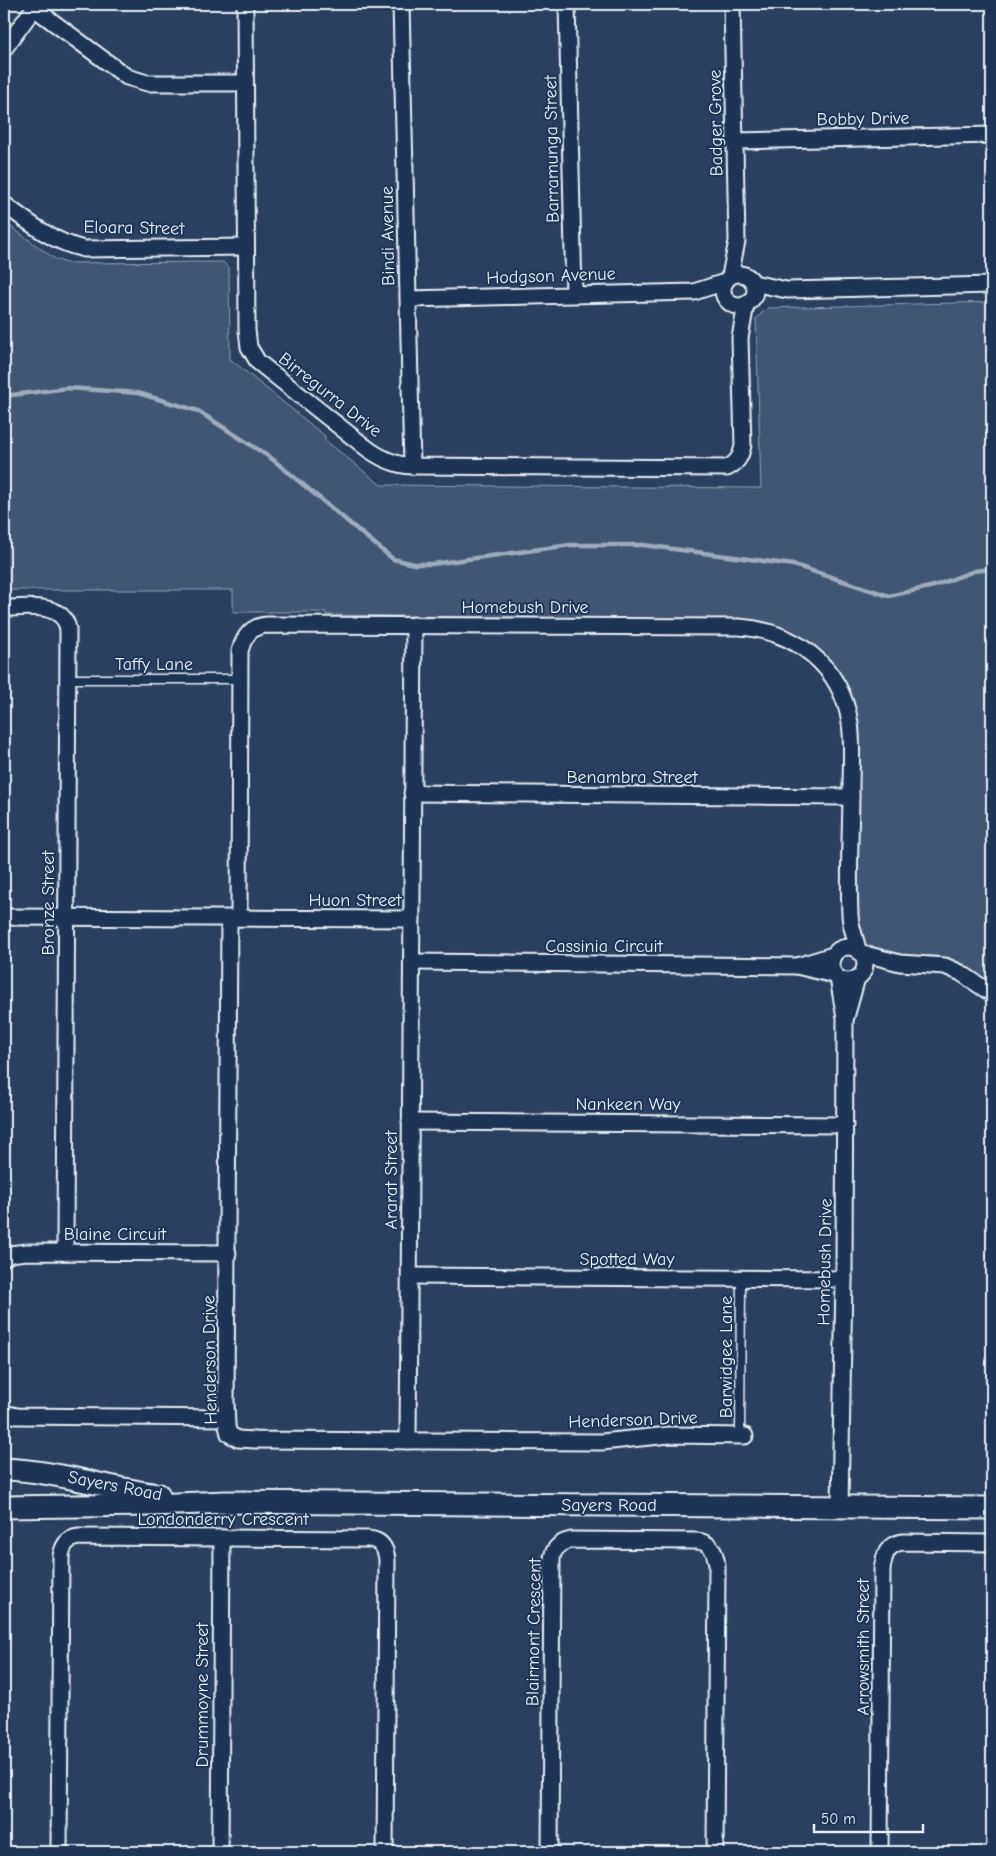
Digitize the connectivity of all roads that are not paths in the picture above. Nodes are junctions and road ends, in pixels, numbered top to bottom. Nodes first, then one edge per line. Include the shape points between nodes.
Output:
1 (244, 4) edge
2 (402, 4) edge
3 (567, 4) edge
4 (732, 4) edge
5 (36, 6) edge
6 (4, 49) edge
7 (245, 82) junction
8 (992, 135) edge
9 (735, 141) junction
10 (4, 204) edge
11 (737, 241) junction
12 (246, 248) junction
13 (727, 279) junction
14 (750, 280) junction
15 (992, 285) edge
16 (787, 290) junction
17 (694, 292) junction
18 (574, 294) junction
19 (409, 299) junction
20 (728, 302) junction
21 (749, 303) junction
22 (740, 338) junction
23 (412, 466) junction
24 (4, 608) edge
25 (414, 625) junction
26 (68, 679) junction
27 (240, 680) junction
28 (412, 793) junction
29 (851, 797) junction
30 (850, 916) junction
31 (4, 917) edge
32 (66, 917) junction
33 (234, 918) junction
34 (412, 919) junction
35 (859, 952) junction
36 (835, 953) junction
37 (412, 962) junction
38 (900, 963) junction
39 (797, 966) junction
40 (836, 976) junction
41 (859, 976) junction
42 (992, 994) edge
43 (846, 1018) junction
44 (410, 1122) junction
45 (845, 1125) junction
46 (65, 1252) junction
47 (228, 1254) junction
48 (4, 1258) edge
49 (410, 1276) junction
50 (741, 1278) junction
51 (844, 1279) junction
52 (4, 1413) edge
53 (226, 1418) junction
54 (742, 1436) joint
55 (408, 1441) junction
56 (4, 1469) edge
57 (226, 1502) junction
58 (4, 1507) edge
59 (840, 1507) junction
60 (992, 1508) edge
61 (222, 1538) junction
62 (992, 1543) edge
63 (59, 1852) edge
64 (220, 1852) edge
65 (385, 1852) edge
66 (550, 1852) edge
67 (715, 1852) edge
68 (880, 1852) edge

1 - 7 street, Birregurra Drive
2 - 19 street, Bindi Avenue
3 - 18 street, Barramunga Street
4 - 9 street, Badger Grove
5 - 6 street
5 - 7 street via 135,81
7 - 12 street, Birregurra Drive
8 - 9 street, Bobby Drive
9 - 11 street, Badger Grove
10 - 12 street, Eloara Street via 48,235 84,249
11 - 13 street, Badger Grove
11 - 14 street, Badger Grove
12 - 23 street, Birregurra Drive via 246,330 249,347 258,362 374,454 398,465
13 - 14 street via 739,274
13 - 17 street, Hodgson Avenue
13 - 20 street via 723,291
14 - 16 street
14 - 21 street via 755,292
15 - 16 street
16 - 21 street
17 - 18 street, Hodgson Avenue
17 - 20 street, Hodgson Avenue
18 - 19 street, Hodgson Avenue
19 - 23 street, Bindi Avenue
20 - 21 street via 738,306
20 - 22 street
21 - 22 street
22 - 23 street, Birregurra Drive via 743,446 737,462 727,468
24 - 26 street, Bronze Street via 51,609 62,615 68,629
25 - 27 street, Homebush Drive via 261,625 249,632 242,643
25 - 28 street, Huon Street
25 - 29 street, Homebush Drive via 739,627 775,633 812,655 840,690 851,729
26 - 27 lane, Taffy Lane
26 - 32 street, Bronze Street
27 - 33 street, Homebush Drive
28 - 29 street, Benambra Street
28 - 34 street, Huon Street
29 - 30 street, Homebush Drive
30 - 35 street, Homebush Drive
30 - 36 street, Homebush Drive
31 - 32 street, Huon Street
32 - 33 street, Huon Street
32 - 46 street, Bronze Street
33 - 34 street, Huon Street
33 - 47 street, Henderson Drive
34 - 37 street, Ararat Street
35 - 36 street via 847,947
35 - 38 street
35 - 41 street via 865,964
36 - 39 street, Cassinia Circuit
36 - 40 street via 831,966
37 - 39 street, Cassinia Circuit
37 - 44 street, Ararat Street
38 - 41 street
38 - 42 street via 945,966
39 - 40 street, Cassinia Circuit
40 - 41 street via 846,981
40 - 43 street, Homebush Drive
41 - 43 street, Homebush Drive
43 - 45 street, Homebush Drive
44 - 45 street, Nankeen Way
44 - 49 street, Ararat Street
45 - 51 street, Homebush Drive
46 - 47 street, Blaine Circuit
46 - 48 street, Blaine Circuit via 16,1252
47 - 53 street, Henderson Drive
49 - 50 street, Spotted Way
49 - 55 street, Ararat Street
50 - 51 street, Spotted Way
50 - 54 lane, Barwidgee Lane
51 - 59 street, Homebush Drive
52 - 53 street via 16,1416
53 - 55 street, Henderson Drive via 229,1434 244,1440
54 - 55 street, Henderson Drive via 670,1435 602,1442
56 - 57 street, Sayers Road via 62,1475 157,1495
57 - 58 street, Sayers Road
57 - 59 street, Sayers Road
59 - 60 street, Sayers Road
61 - 63 street, Londonderry Crescent via 80,1537 70,1540 62,1548
61 - 64 street, Drummoyne Street
61 - 65 street, Londonderry Crescent via 368,1539 385,1548
62 - 68 street, Arrowsmith Street via 903,1542 891,1546 885,1554 882,1570
66 - 67 street, Blairmont Crescent via 552,1558 562,1543 581,1540 696,1541 706,1543 715,1551

